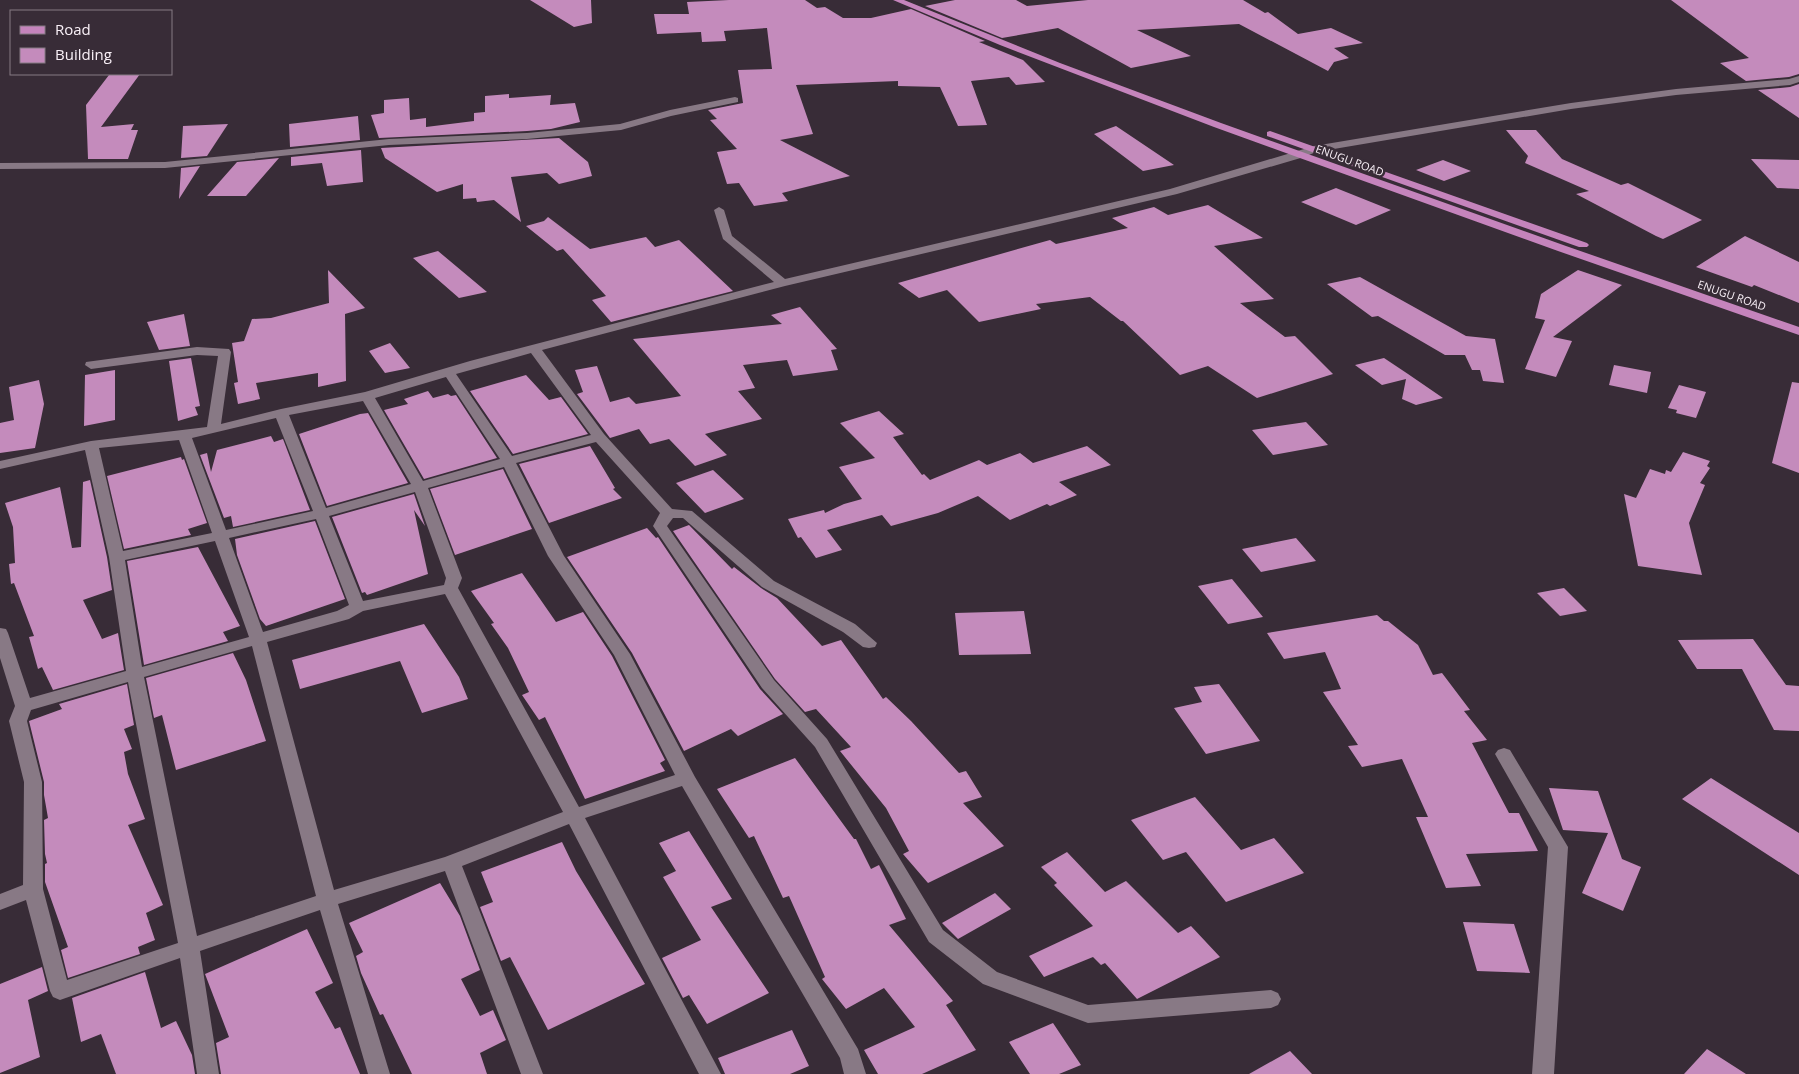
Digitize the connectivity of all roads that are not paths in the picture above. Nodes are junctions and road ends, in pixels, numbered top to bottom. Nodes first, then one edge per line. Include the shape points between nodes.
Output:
1 (897, 0) edge
2 (918, 0) edge
3 (1796, 81) edge
4 (735, 100) dead end
5 (1314, 149) junction
6 (1300, 155) junction
7 (0, 166) edge
8 (719, 210) dead end
9 (784, 283) junction
10 (1799, 320) edge
11 (1799, 331) edge
12 (534, 348) junction
13 (90, 365) dead end
14 (450, 372) junction
15 (367, 396) junction
16 (280, 413) junction
17 (213, 430) junction
18 (184, 435) junction
19 (599, 437) junction
20 (91, 445) junction
21 (508, 461) junction
22 (0, 465) edge
23 (420, 487) junction
24 (668, 513) junction
25 (321, 514) junction
26 (221, 535) junction
27 (117, 557) junction
28 (450, 588) junction
29 (358, 607) junction
30 (0, 632) edge
31 (258, 640) junction
32 (869, 643) dead end
33 (135, 676) junction
34 (24, 706) junction
35 (1504, 754) dead end
36 (686, 778) junction
37 (574, 815) junction
38 (451, 862) junction
39 (33, 889) junction
40 (327, 900) junction
41 (0, 902) edge
42 (190, 947) junction
43 (1271, 999) dead end
44 (208, 1074) edge
45 (379, 1074) edge
46 (532, 1074) edge
47 (710, 1074) edge
48 (854, 1074) edge
49 (1543, 1074) edge

1 - 6 main road, ENUGU ROAD via 1102,84
2 - 5 main road via 1161,96
3 - 5 street via 1590,103
4 - 7 street via 621,127 527,136 389,142 165,165
5 - 6 street
5 - 10 main road
6 - 9 street via 1173,192
6 - 11 main road, ENUGU ROAD
8 - 9 street via 727,237
9 - 12 street
12 - 14 street
12 - 19 street
13 - 17 street via 197,350 225,352
14 - 15 street
14 - 21 street
15 - 16 street
15 - 23 street
16 - 17 street
16 - 25 street
17 - 18 street
18 - 20 street
18 - 26 street
19 - 21 street
19 - 24 street
20 - 22 street
20 - 27 street
21 - 23 street
21 - 36 street via 556,556 622,654
23 - 25 street
23 - 28 street via 454,578
24 - 32 street via 688,514 768,584 850,628
24 - 43 street via 660,526 768,684 821,743 936,936 990,978 1088,1014
25 - 26 street
25 - 29 street
26 - 27 street
26 - 31 street
27 - 33 street
28 - 29 street
28 - 37 street
29 - 31 street via 343,615
30 - 34 street
31 - 33 street
31 - 40 street
33 - 34 street
33 - 42 street
34 - 39 street via 18,721 33,782
35 - 49 street via 1558,847
36 - 37 street
36 - 48 street via 850,1056
37 - 38 street
37 - 47 street
38 - 40 street
38 - 46 street
39 - 41 street
39 - 42 street via 60,991
40 - 42 street
40 - 45 street
42 - 44 street

